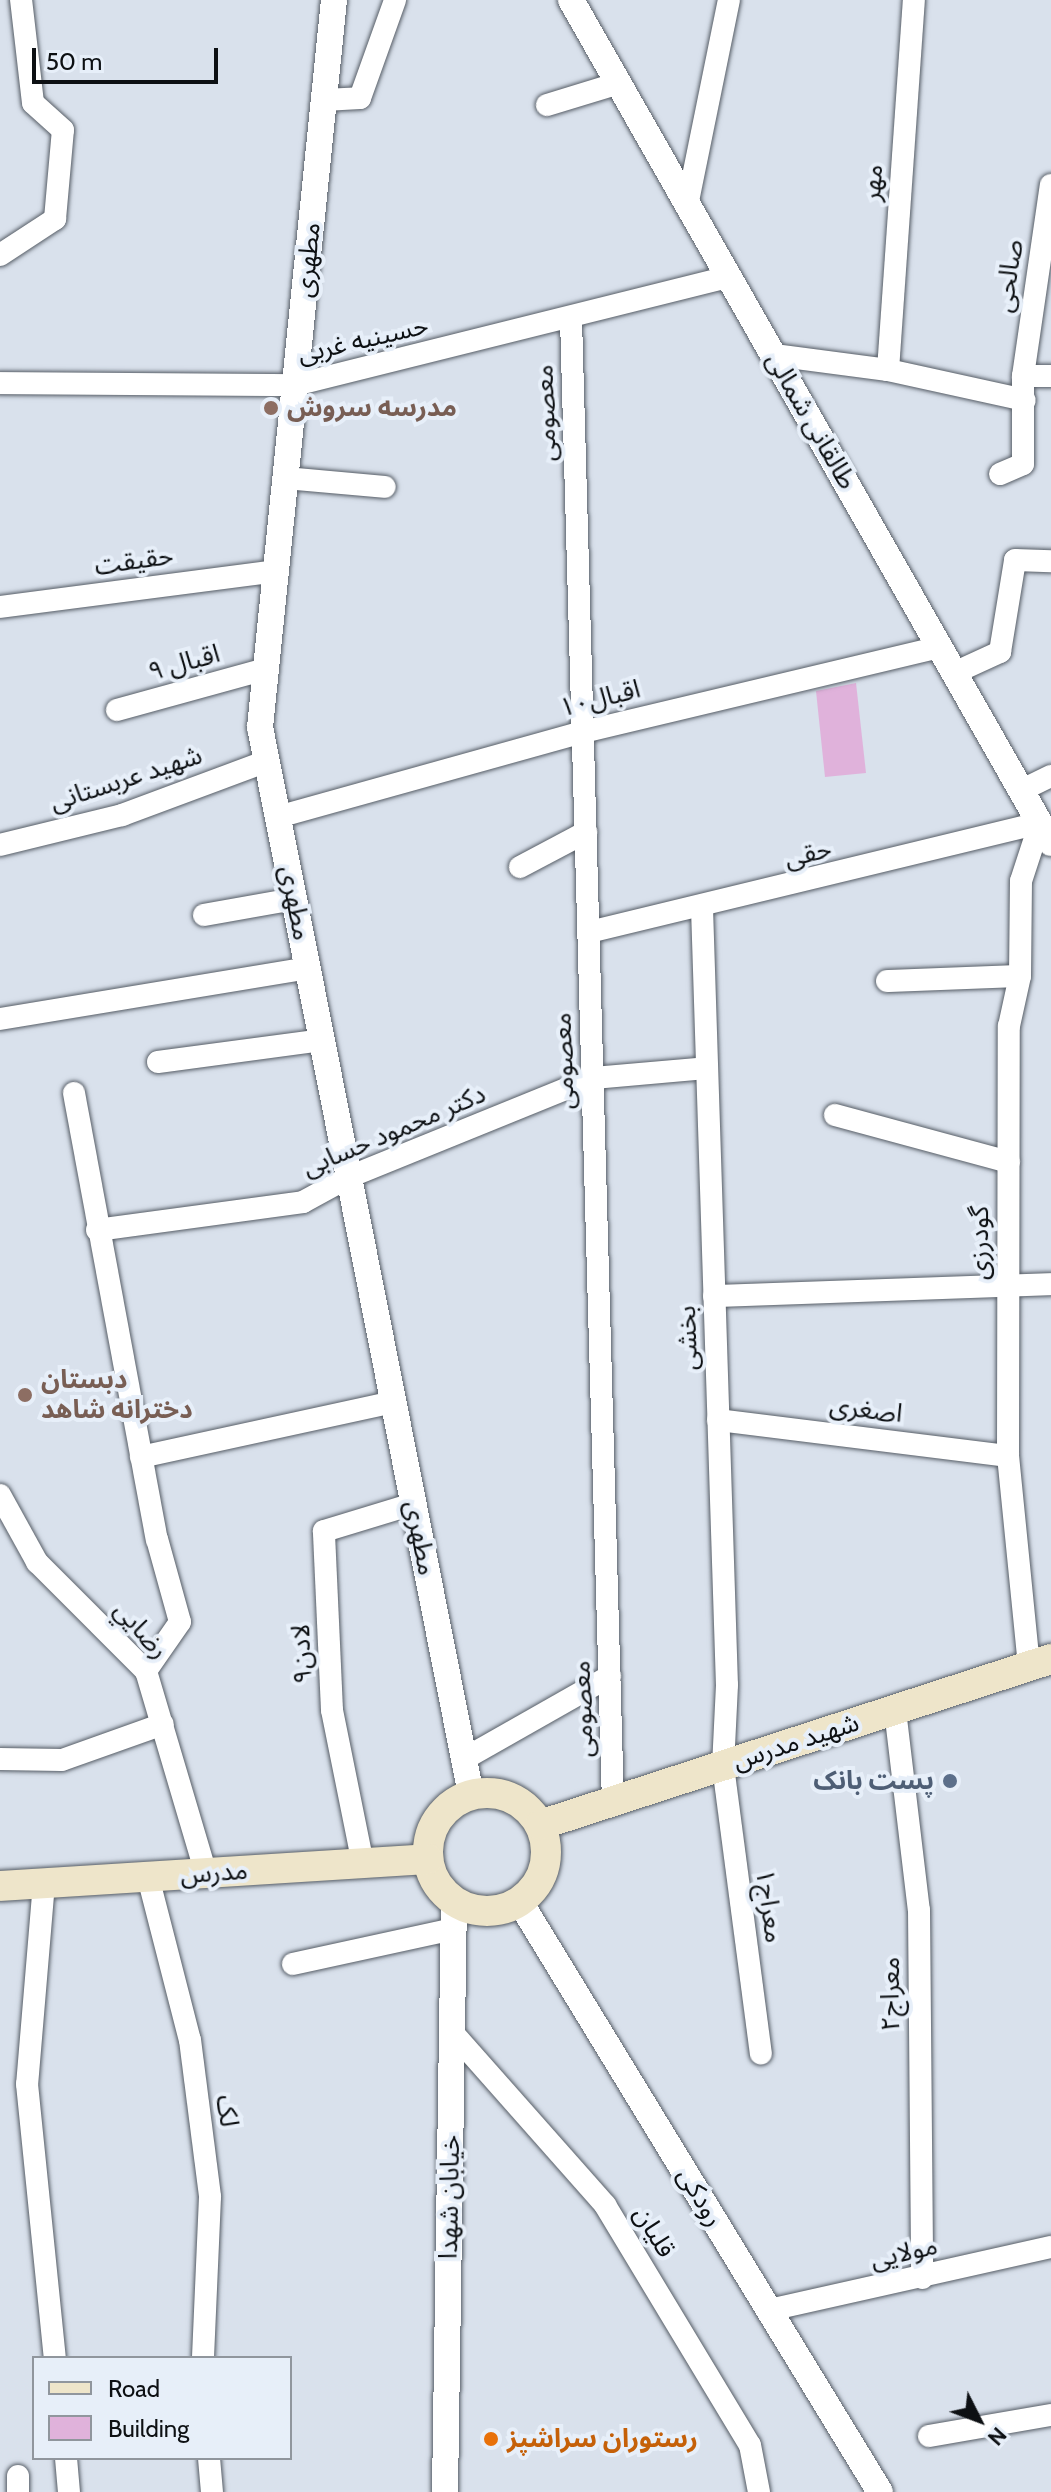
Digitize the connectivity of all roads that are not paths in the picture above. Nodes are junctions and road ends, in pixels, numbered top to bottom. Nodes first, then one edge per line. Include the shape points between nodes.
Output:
1 (21, 0) edge
2 (334, 0) edge
3 (395, 0) edge
4 (571, 0) edge
5 (729, 0) edge
6 (914, 0) edge
7 (619, 83) junction
8 (324, 100) junction
9 (547, 105) dead end
10 (1051, 185) edge
11 (687, 206) junction
12 (0, 255) edge
13 (729, 277) junction
14 (571, 319) junction
15 (774, 355) junction
16 (888, 370) junction
17 (1023, 376) junction
18 (1051, 376) edge
19 (0, 383) edge
20 (295, 385) junction
21 (1025, 400) junction
22 (1000, 474) dead end
23 (285, 478) junction
24 (385, 487) dead end
25 (1051, 561) edge
26 (276, 571) junction
27 (0, 607) edge
28 (939, 647) junction
29 (266, 669) junction
30 (954, 673) junction
31 (117, 710) dead end
32 (583, 732) junction
33 (267, 761) junction
34 (1051, 776) edge
35 (1022, 790) junction
36 (278, 817) junction
37 (586, 832) junction
38 (1045, 833) edge
39 (0, 845) edge
40 (520, 867) dead end
41 (294, 899) junction
42 (702, 908) junction
43 (204, 915) dead end
44 (589, 932) junction
45 (308, 968) junction
46 (1020, 976) junction
47 (887, 981) dead end
48 (0, 1019) edge
49 (322, 1040) junction
50 (158, 1062) dead end
51 (707, 1068) junction
52 (593, 1078) junction
53 (74, 1093) dead end
54 (835, 1115) dead end
55 (1009, 1162) junction
56 (349, 1177) junction
57 (97, 1230) junction
58 (1008, 1284) junction
59 (1051, 1284) edge
60 (714, 1296) junction
61 (393, 1402) junction
62 (718, 1420) junction
63 (1008, 1456) junction
64 (141, 1457) junction
65 (0, 1495) edge
66 (413, 1504) junction
67 (1040, 1663) edge
68 (146, 1671) junction
69 (610, 1676) junction
70 (895, 1710) junction
71 (163, 1724) junction
72 (0, 1759) edge
73 (464, 1759) junction
74 (723, 1766) junction
75 (471, 1795) junction
76 (613, 1801) junction
77 (540, 1825) junction
78 (428, 1859) junction
79 (363, 1864) junction
80 (206, 1873) junction
81 (148, 1877) junction
82 (44, 1883) junction
83 (0, 1886) edge
84 (520, 1902) junction
85 (454, 1915) junction
86 (293, 1964) dead end
87 (453, 2033) junction
88 (761, 2053) dead end
89 (1051, 2247) edge
90 (922, 2278) junction
91 (769, 2310) junction
92 (55, 2356) edge
93 (203, 2356) edge
94 (1051, 2415) edge
95 (929, 2436) dead end
96 (66, 2460) edge
97 (209, 2460) edge
98 (69, 2492) edge
99 (212, 2492) edge
100 (445, 2492) edge
101 (759, 2492) edge
102 (880, 2492) edge

1 - 12 street via 33,103 63,130 55,219
2 - 8 street, مطهری
3 - 8 street via 360,98
4 - 7 street, طالقانی شمالی
5 - 11 street
6 - 16 street, مهر
7 - 9 street
7 - 11 street, طالقانی شمالی
8 - 20 street, مطهری
10 - 17 street, صالحی
11 - 13 street, طالقانی شمالی
13 - 14 street, حسینیه غربی
13 - 15 street, طالقانی شمالی
14 - 20 street, حسینیه غربی
14 - 32 street, معصومی
15 - 16 street
15 - 28 street, طالقانی شمالی
16 - 21 street
17 - 18 street
17 - 21 street, صالحی
19 - 20 street, حسینیه غربی
20 - 23 street, مطهری
21 - 22 street, صالحی via 1023,464
23 - 24 street
23 - 26 street, مطهری
25 - 30 street via 1015,560 1000,652
26 - 27 street, حقیقت
26 - 29 street, مطهری
28 - 30 street, طالقانی شمالی
28 - 32 street, اقبال۱۰
29 - 31 street, اقبال ۹
29 - 33 street, مطهری via 260,727
30 - 35 street, طالقانی شمالی
32 - 36 street, اقبال۱۰
32 - 37 street, معصومی
33 - 36 street, مطهری
33 - 39 street, شهید عربستانی via 122,815
34 - 35 street
35 - 38 street, طالقانی شمالی
36 - 41 street, مطهری
37 - 40 street
37 - 44 street, معصومی
38 - 42 street, حقی
38 - 46 street, گودرزی via 1021,881
41 - 43 street
41 - 45 street, مطهری
42 - 44 street, حقی
42 - 51 street, بخشی
44 - 52 street, معصومی
45 - 48 street
45 - 49 street, مطهری
46 - 47 street
46 - 55 street, گودرزی via 1009,1026
49 - 50 street
49 - 56 street, مطهری
51 - 52 street, دکتر محمود حسابی
51 - 60 street, بخشی
52 - 56 street, دکتر محمود حسابی
52 - 69 street, معصومی
53 - 57 street
54 - 55 street
55 - 58 street, گودرزی
56 - 57 street, دکتر محمود حسابی via 303,1202
56 - 61 street, مطهری
57 - 64 street
58 - 59 street
58 - 60 street
58 - 63 street, گودرزی
60 - 62 street, بخشی
61 - 64 street
61 - 66 street, مطهری
62 - 63 street, اصغری
62 - 74 street, بخشی via 727,1685
63 - 67 street, گودرزی
64 - 68 street via 180,1622
65 - 68 street, رضایي via 37,1562
66 - 73 street, مطهری
66 - 79 street, لادن۹ via 324,1531 332,1710
67 - 70 main road, شهید مدرس
68 - 71 street, رضایي
69 - 73 street
69 - 76 street, معصومی
70 - 74 main road, شهید مدرس
70 - 90 street, معراج۲ via 919,1910
71 - 72 street via 62,1760
71 - 80 street, رضایي
73 - 75 street, مطهری
74 - 76 main road, شهید مدرس
74 - 88 street, معراج۱
75 - 77 main road via 511,1798
75 - 78 main road via 455,1802 433,1827
76 - 77 main road, شهید مدرس
77 - 84 main road via 546,1859 542,1875
78 - 79 main road, مدرس
78 - 85 main road
79 - 80 main road, مدرس
80 - 81 main road, مدرس
81 - 82 main road, مدرس
81 - 93 street, لک via 190,2040 210,2197
82 - 83 main road, مدرس
82 - 92 street via 27,2084
84 - 85 main road
84 - 91 street, رودکی
85 - 86 street
85 - 87 street, خیابان شهدا
87 - 100 street, خیابان شهدا
87 - 101 street, قلیان via 605,2205 750,2445
89 - 90 street, مولایی
90 - 91 street, مولایی
91 - 102 street, رودکی
94 - 95 street
96 - 98 street
97 - 99 street

